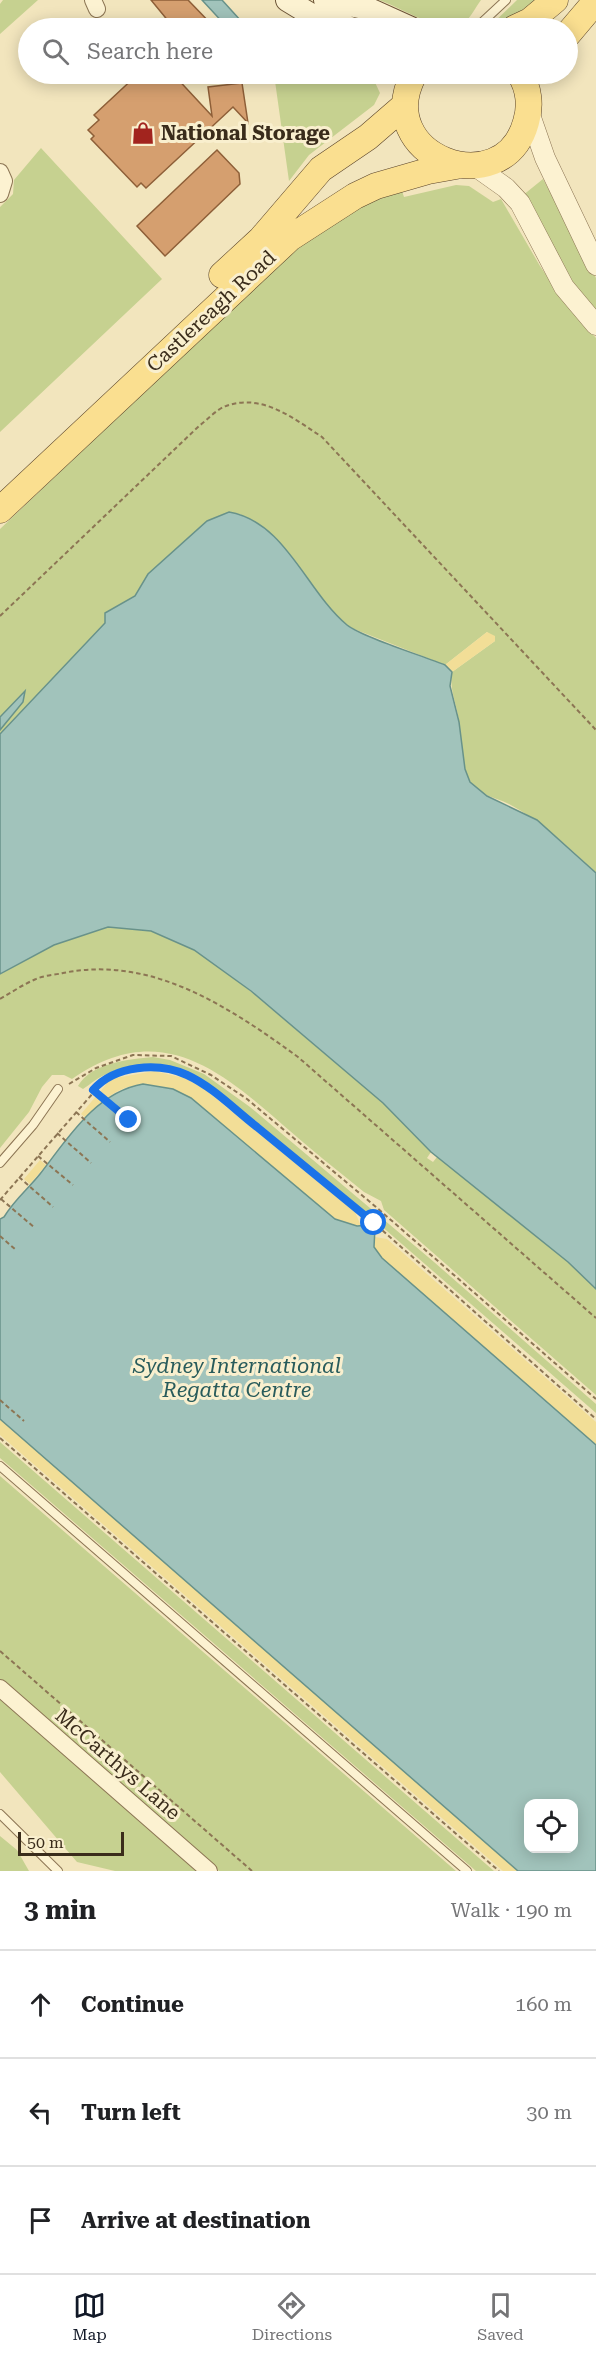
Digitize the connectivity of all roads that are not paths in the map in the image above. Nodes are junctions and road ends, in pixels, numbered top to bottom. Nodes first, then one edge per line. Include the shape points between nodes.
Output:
1 (287, 0) edge
2 (325, 0) edge
3 (555, 0) edge
4 (504, 1) edge
5 (596, 1) edge
6 (321, 18) edge
7 (389, 18) edge
8 (486, 18) edge
9 (529, 18) edge
10 (578, 21) edge
11 (406, 87) edge
12 (529, 89) edge
13 (466, 166) junction
14 (0, 172) edge
15 (0, 194) edge
16 (596, 265) edge
17 (596, 325) edge
18 (0, 486) edge
19 (0, 510) edge
20 (58, 1089) road end
21 (0, 1163) edge
22 (0, 1466) edge
23 (0, 1688) edge
24 (0, 1814) edge
25 (58, 1871) edge
26 (209, 1871) edge
27 (467, 1871) edge

1 - 6 main road
2 - 7 main road via 369,9
3 - 9 main road
4 - 8 lane
5 - 10 main road
11 - 13 main road via 408,122 420,144 440,160
11 - 18 main road, Castlereagh Road via 365,139 321,169 261,239
12 - 13 main road, Castlereagh Road via 520,138 489,163
12 - 16 street via 544,158
13 - 17 street via 506,188 520,203 564,287
13 - 19 main road, Castlereagh Road via 428,171 376,186 290,238
14 - 15 street via 4,181
20 - 21 lane
22 - 27 lane
23 - 26 street, McCarthys Lane
24 - 25 lane

